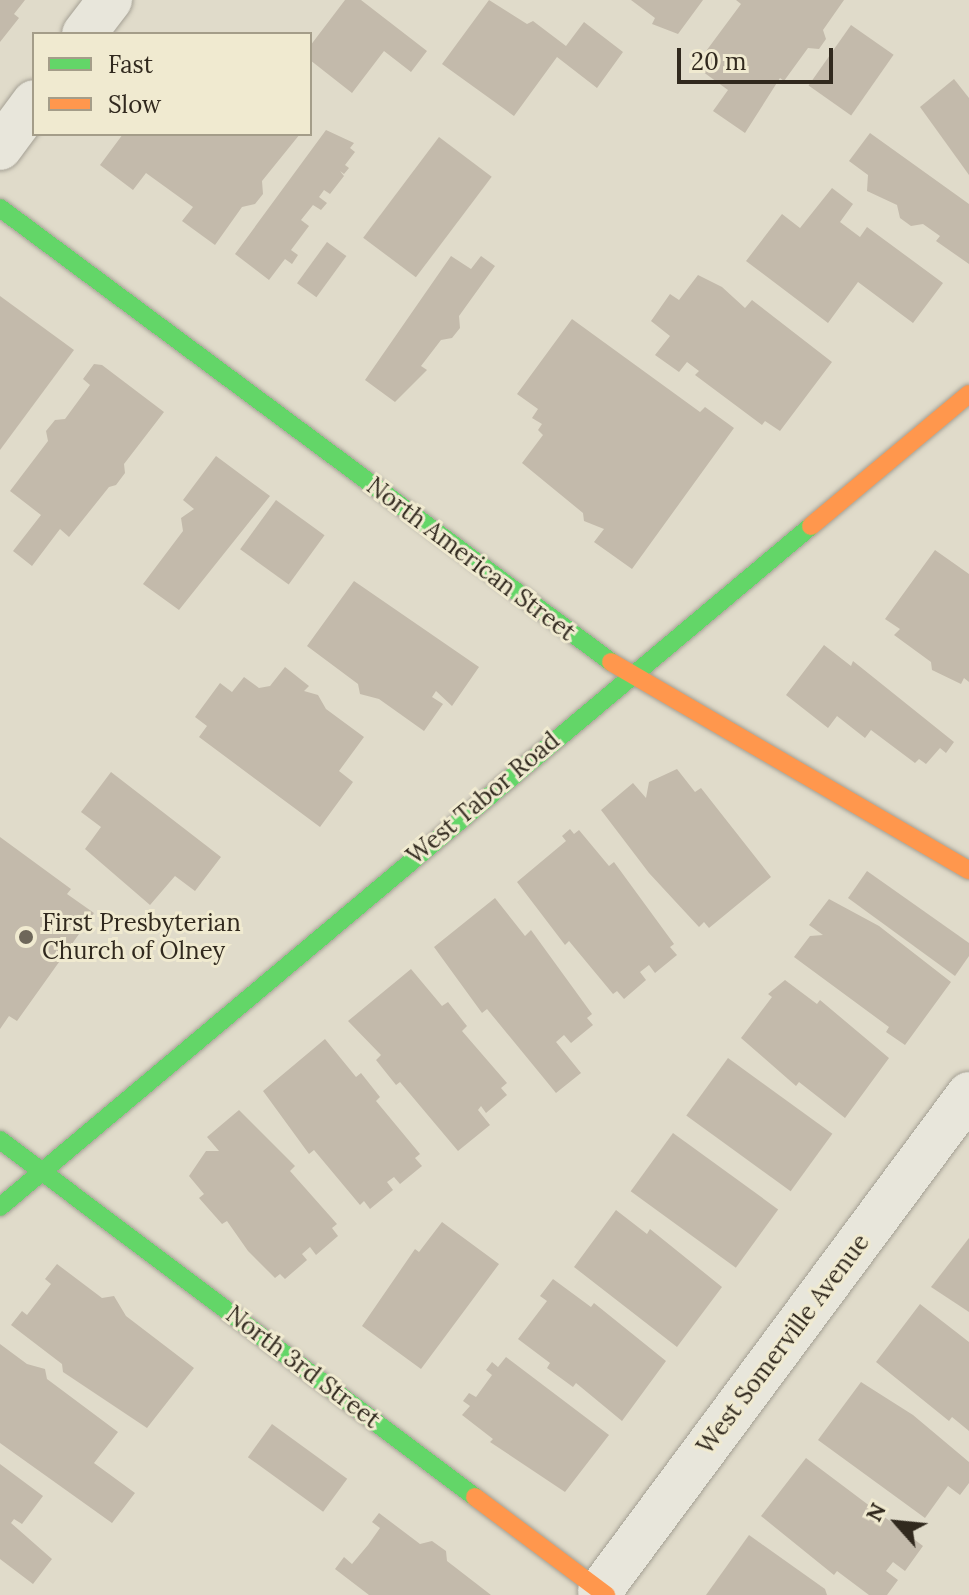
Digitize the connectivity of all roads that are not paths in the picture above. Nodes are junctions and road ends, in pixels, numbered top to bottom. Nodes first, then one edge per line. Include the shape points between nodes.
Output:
1 (110, 0) edge
2 (86, 32) edge
3 (32, 105) edge
4 (0, 148) edge
5 (0, 208) edge
6 (969, 394) edge
7 (628, 675) junction
8 (969, 870) edge
9 (969, 1094) edge
10 (0, 1140) edge
11 (42, 1171) junction
12 (0, 1207) edge
13 (601, 1594) edge

1 - 2 street
3 - 4 street
5 - 7 street, North American Street
6 - 7 street, West Tabor Road
7 - 8 street, North American Street
7 - 11 street, West Tabor Road
9 - 13 street, West Somerville Avenue
10 - 11 street, North 3rd Street
11 - 12 street, West Tabor Road
11 - 13 street, North 3rd Street

